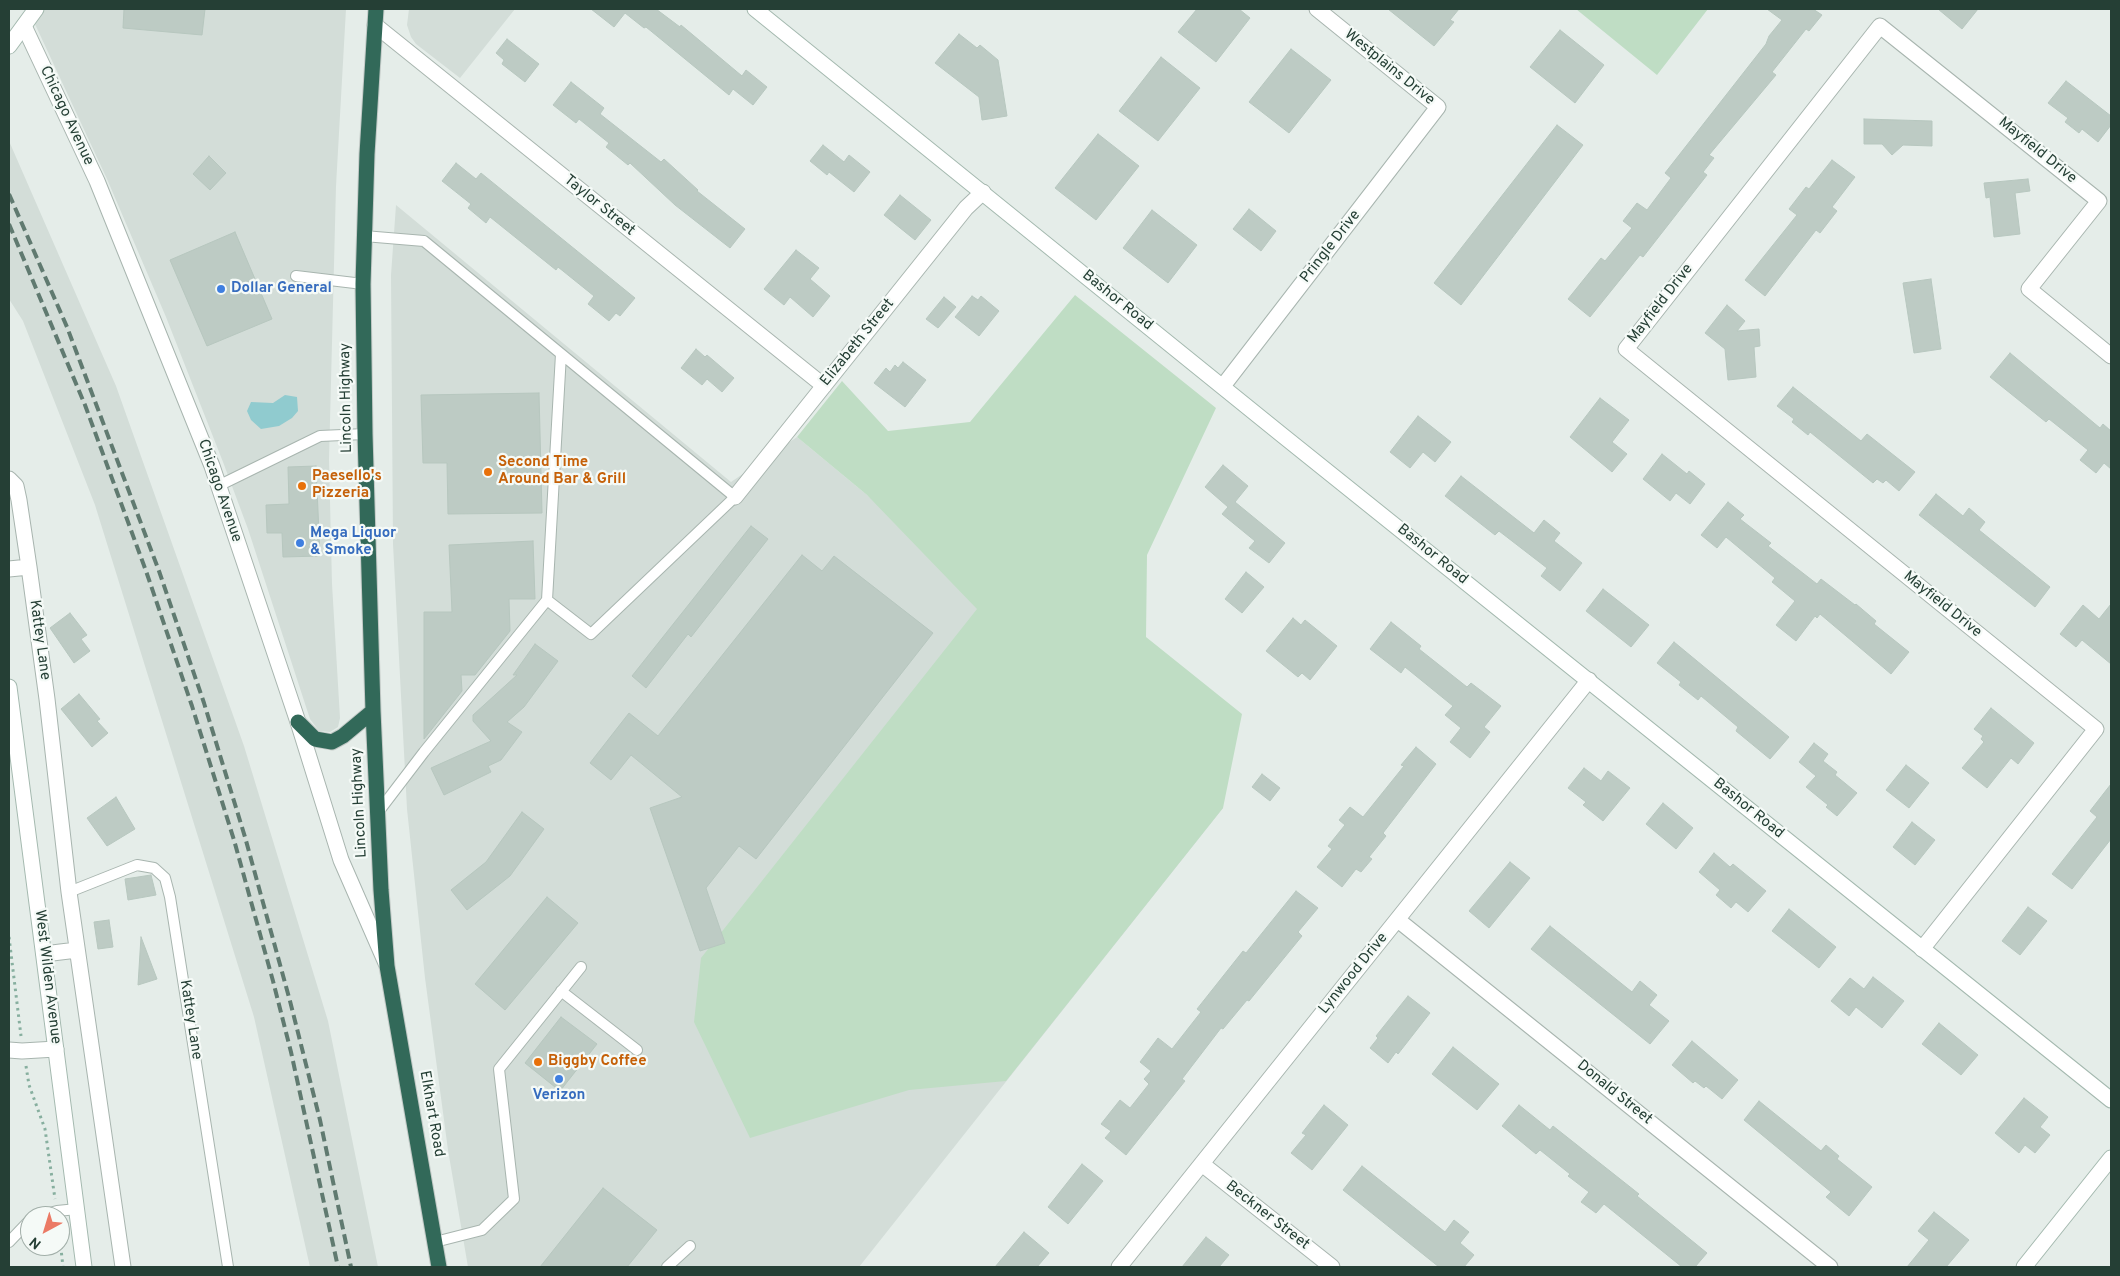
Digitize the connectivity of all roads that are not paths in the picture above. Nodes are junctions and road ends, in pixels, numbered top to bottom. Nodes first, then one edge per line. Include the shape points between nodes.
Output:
1 (36, 9) edge
2 (376, 9) edge
3 (755, 9) edge
4 (1317, 9) edge
5 (375, 25) junction
6 (24, 26) junction
7 (9, 46) edge
8 (1438, 107) joint
9 (983, 192) junction
10 (364, 236) junction
11 (296, 276) dead end
12 (363, 284) junction
13 (561, 354) junction
14 (2111, 356) edge
15 (824, 386) junction
16 (1223, 386) junction
17 (365, 434) junction
18 (9, 479) edge
19 (218, 486) junction
20 (735, 497) junction
21 (29, 567) junction
22 (9, 569) edge
23 (547, 600) junction
24 (1589, 680) junction
25 (9, 687) edge
26 (373, 712) junction
27 (298, 722) junction
28 (379, 811) junction
29 (69, 892) junction
30 (1398, 920) junction
31 (1922, 949) junction
32 (77, 950) junction
33 (44, 954) junction
34 (387, 966) junction
35 (581, 967) dead end
36 (562, 991) junction
37 (56, 1049) junction
38 (638, 1050) dead end
39 (16, 1051) edge
40 (2111, 1100) edge
41 (2111, 1158) edge
42 (1202, 1164) junction
43 (77, 1209) junction
44 (70, 1210) edge
45 (20, 1229) edge
46 (9, 1242) edge
47 (436, 1242) junction
48 (690, 1246) dead end
49 (84, 1267) edge
50 (123, 1267) edge
51 (228, 1267) edge
52 (439, 1267) edge
53 (666, 1267) edge
54 (1119, 1267) edge
55 (1332, 1267) edge
56 (1830, 1267) edge
57 (2024, 1267) edge

1 - 6 street
2 - 5 highway, Lincoln Highway
3 - 9 street, Bashor Road
4 - 8 street, Westplains Drive
5 - 10 highway, Lincoln Highway
5 - 15 street, Taylor Street
6 - 7 street
6 - 19 street, Chicago Avenue via 97,181
8 - 16 street, Pringle Drive
9 - 15 street, Elizabeth Street via 966,208
9 - 16 street, Bashor Road
10 - 12 highway, Lincoln Highway
10 - 13 lane via 424,241
11 - 12 lane
12 - 17 highway, Lincoln Highway
13 - 20 lane
13 - 23 lane
14 - 31 street, Mayfield Drive via 2029,289 2099,201 1880,26 1626,349 2096,729
15 - 20 street, Elizabeth Street
16 - 24 street, Bashor Road
17 - 19 lane via 320,436
17 - 26 highway, Lincoln Highway
18 - 21 street, Kattey Lane via 16,486
19 - 27 street, Chicago Avenue
20 - 23 lane via 591,634
21 - 22 street
21 - 29 street, Kattey Lane
23 - 28 lane
24 - 30 street, Lynwood Drive
24 - 31 street, Bashor Road
25 - 33 street, West Wilden Avenue
26 - 27 highway via 332,742 315,739
26 - 28 highway, Lincoln Highway
27 - 34 street, Chicago Avenue via 341,860
28 - 34 highway, Lincoln Highway
29 - 32 street, Kattey Lane
29 - 51 lane, Kattey Lane via 137,865 154,868 165,878
30 - 42 street, Lynwood Drive
30 - 56 street, Donald Street
31 - 40 street, Bashor Road
32 - 33 street
32 - 50 street, Kattey Lane
33 - 37 street, West Wilden Avenue
34 - 47 highway, Elkhart Road
35 - 36 lane
36 - 38 lane
36 - 47 lane via 499,1069 514,1199 482,1230
37 - 39 street
37 - 43 street, West Wilden Avenue
41 - 57 street
42 - 54 street, Lynwood Drive
42 - 55 street, Beckner Street
43 - 44 lane
43 - 49 street, West Wilden Avenue
45 - 46 lane
47 - 52 highway, Elkhart Road
48 - 53 lane

